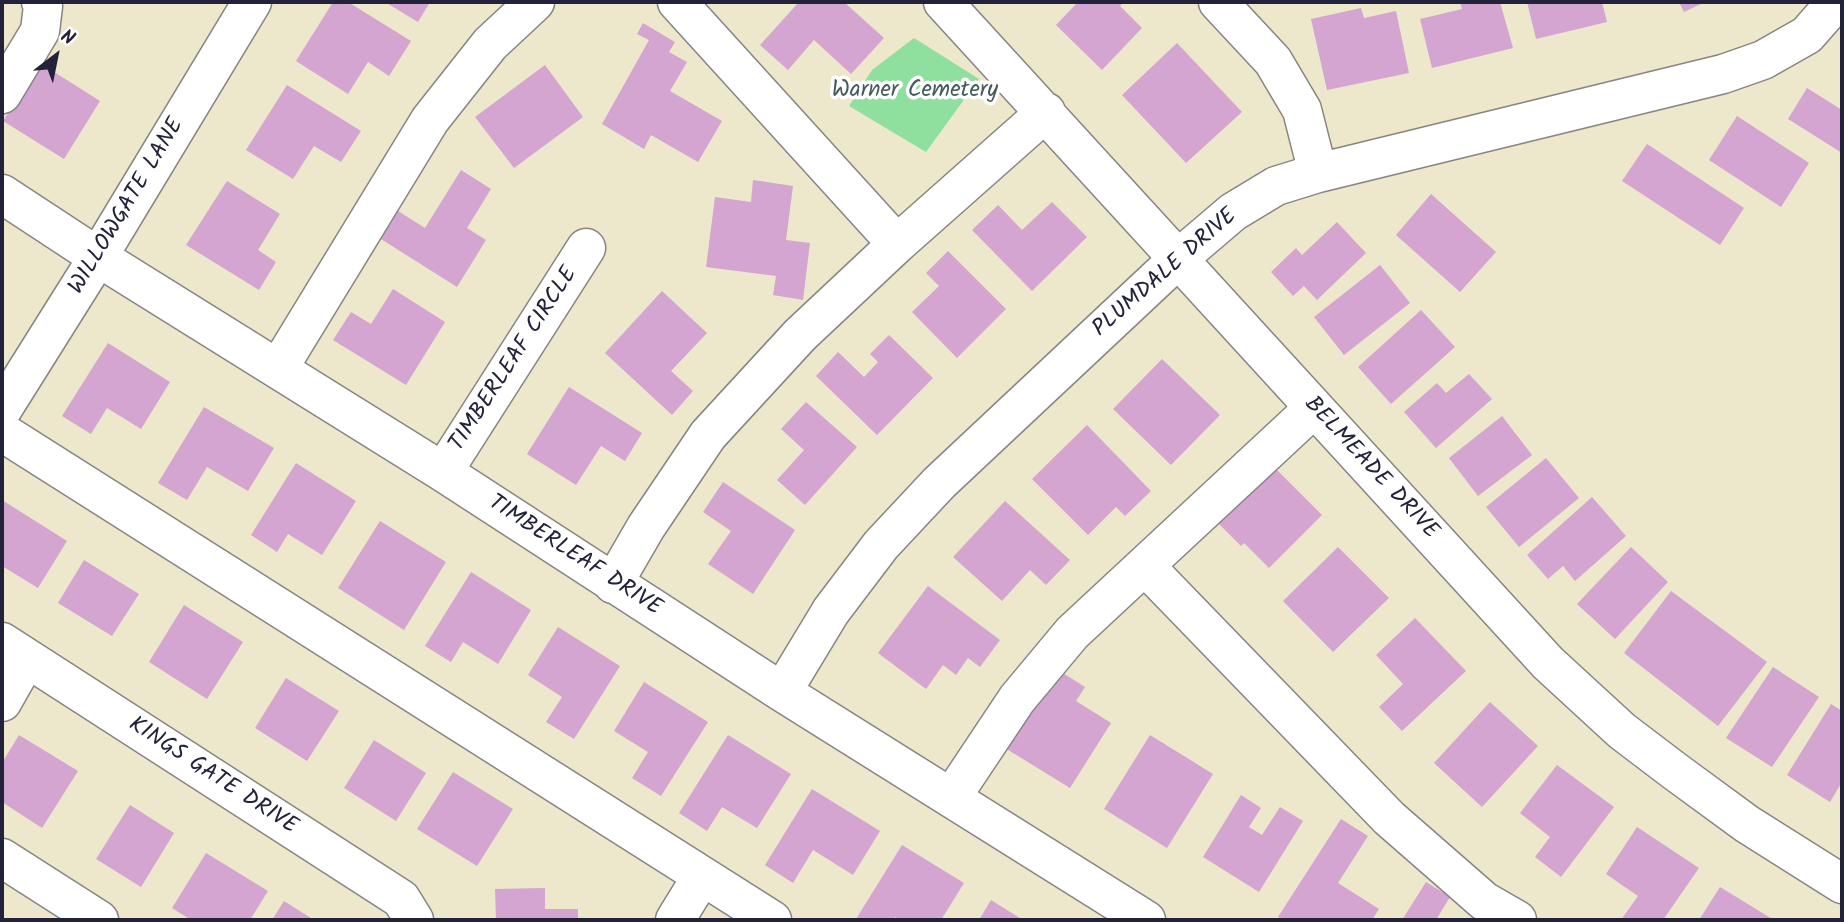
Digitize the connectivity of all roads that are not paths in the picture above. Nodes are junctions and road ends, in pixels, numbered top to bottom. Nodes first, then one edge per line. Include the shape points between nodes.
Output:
1 (41, 2) edge
2 (253, 2) edge
3 (535, 2) edge
4 (677, 2) edge
5 (943, 2) edge
6 (1836, 2) edge
7 (1226, 4) edge
8 (2, 94) edge
9 (1046, 113) junction
10 (1318, 173) junction
11 (2, 194) edge
12 (897, 244) junction
13 (586, 248) dead end
14 (98, 257) junction
15 (1179, 258) junction
16 (278, 369) junction
17 (1314, 408) junction
18 (2, 410) edge
19 (2, 432) edge
20 (443, 472) junction
21 (1145, 566) junction
22 (613, 584) junction
23 (14, 650) edge
24 (782, 692) junction
25 (2, 702) edge
26 (951, 798) junction
27 (2, 858) edge
28 (702, 876) junction
29 (1842, 884) edge
30 (99, 920) edge
31 (414, 920) edge
32 (675, 920) edge
33 (772, 920) edge
34 (1146, 920) edge
35 (1517, 920) edge

1 - 8 street via 40,32
2 - 14 street, WILLOWGATE LANE
3 - 16 street via 491,44 430,120
4 - 12 street
5 - 9 street, BELMEADE DRIVE
6 - 10 street, PLUMDALE DRIVE via 1807,35 1763,60 1723,74
7 - 10 street via 1273,61 1302,110
9 - 12 street
9 - 15 street, BELMEADE DRIVE
10 - 15 street, PLUMDALE DRIVE via 1276,186 1233,212
11 - 14 street, TIMBERLEAF DRIVE
12 - 22 street via 800,335 708,435
13 - 20 street, TIMBERLEAF CIRCLE
14 - 16 street, TIMBERLEAF DRIVE
14 - 18 street, WILLOWGATE LANE
15 - 17 street, BELMEADE DRIVE
15 - 24 street, PLUMDALE DRIVE via 939,483 881,545 831,611
16 - 20 street, TIMBERLEAF DRIVE
17 - 21 street
17 - 29 street, BELMEADE DRIVE via 1548,663 1622,731 1747,824
19 - 28 street
20 - 22 street, TIMBERLEAF DRIVE
21 - 26 street via 1056,652 1017,699
21 - 35 street via 1389,818 1484,901
22 - 24 street, TIMBERLEAF DRIVE
23 - 25 street
23 - 31 street, KINGS GATE DRIVE via 401,899
24 - 26 street, TIMBERLEAF DRIVE
26 - 34 street, TIMBERLEAF DRIVE
27 - 30 street
28 - 32 street
28 - 33 street

